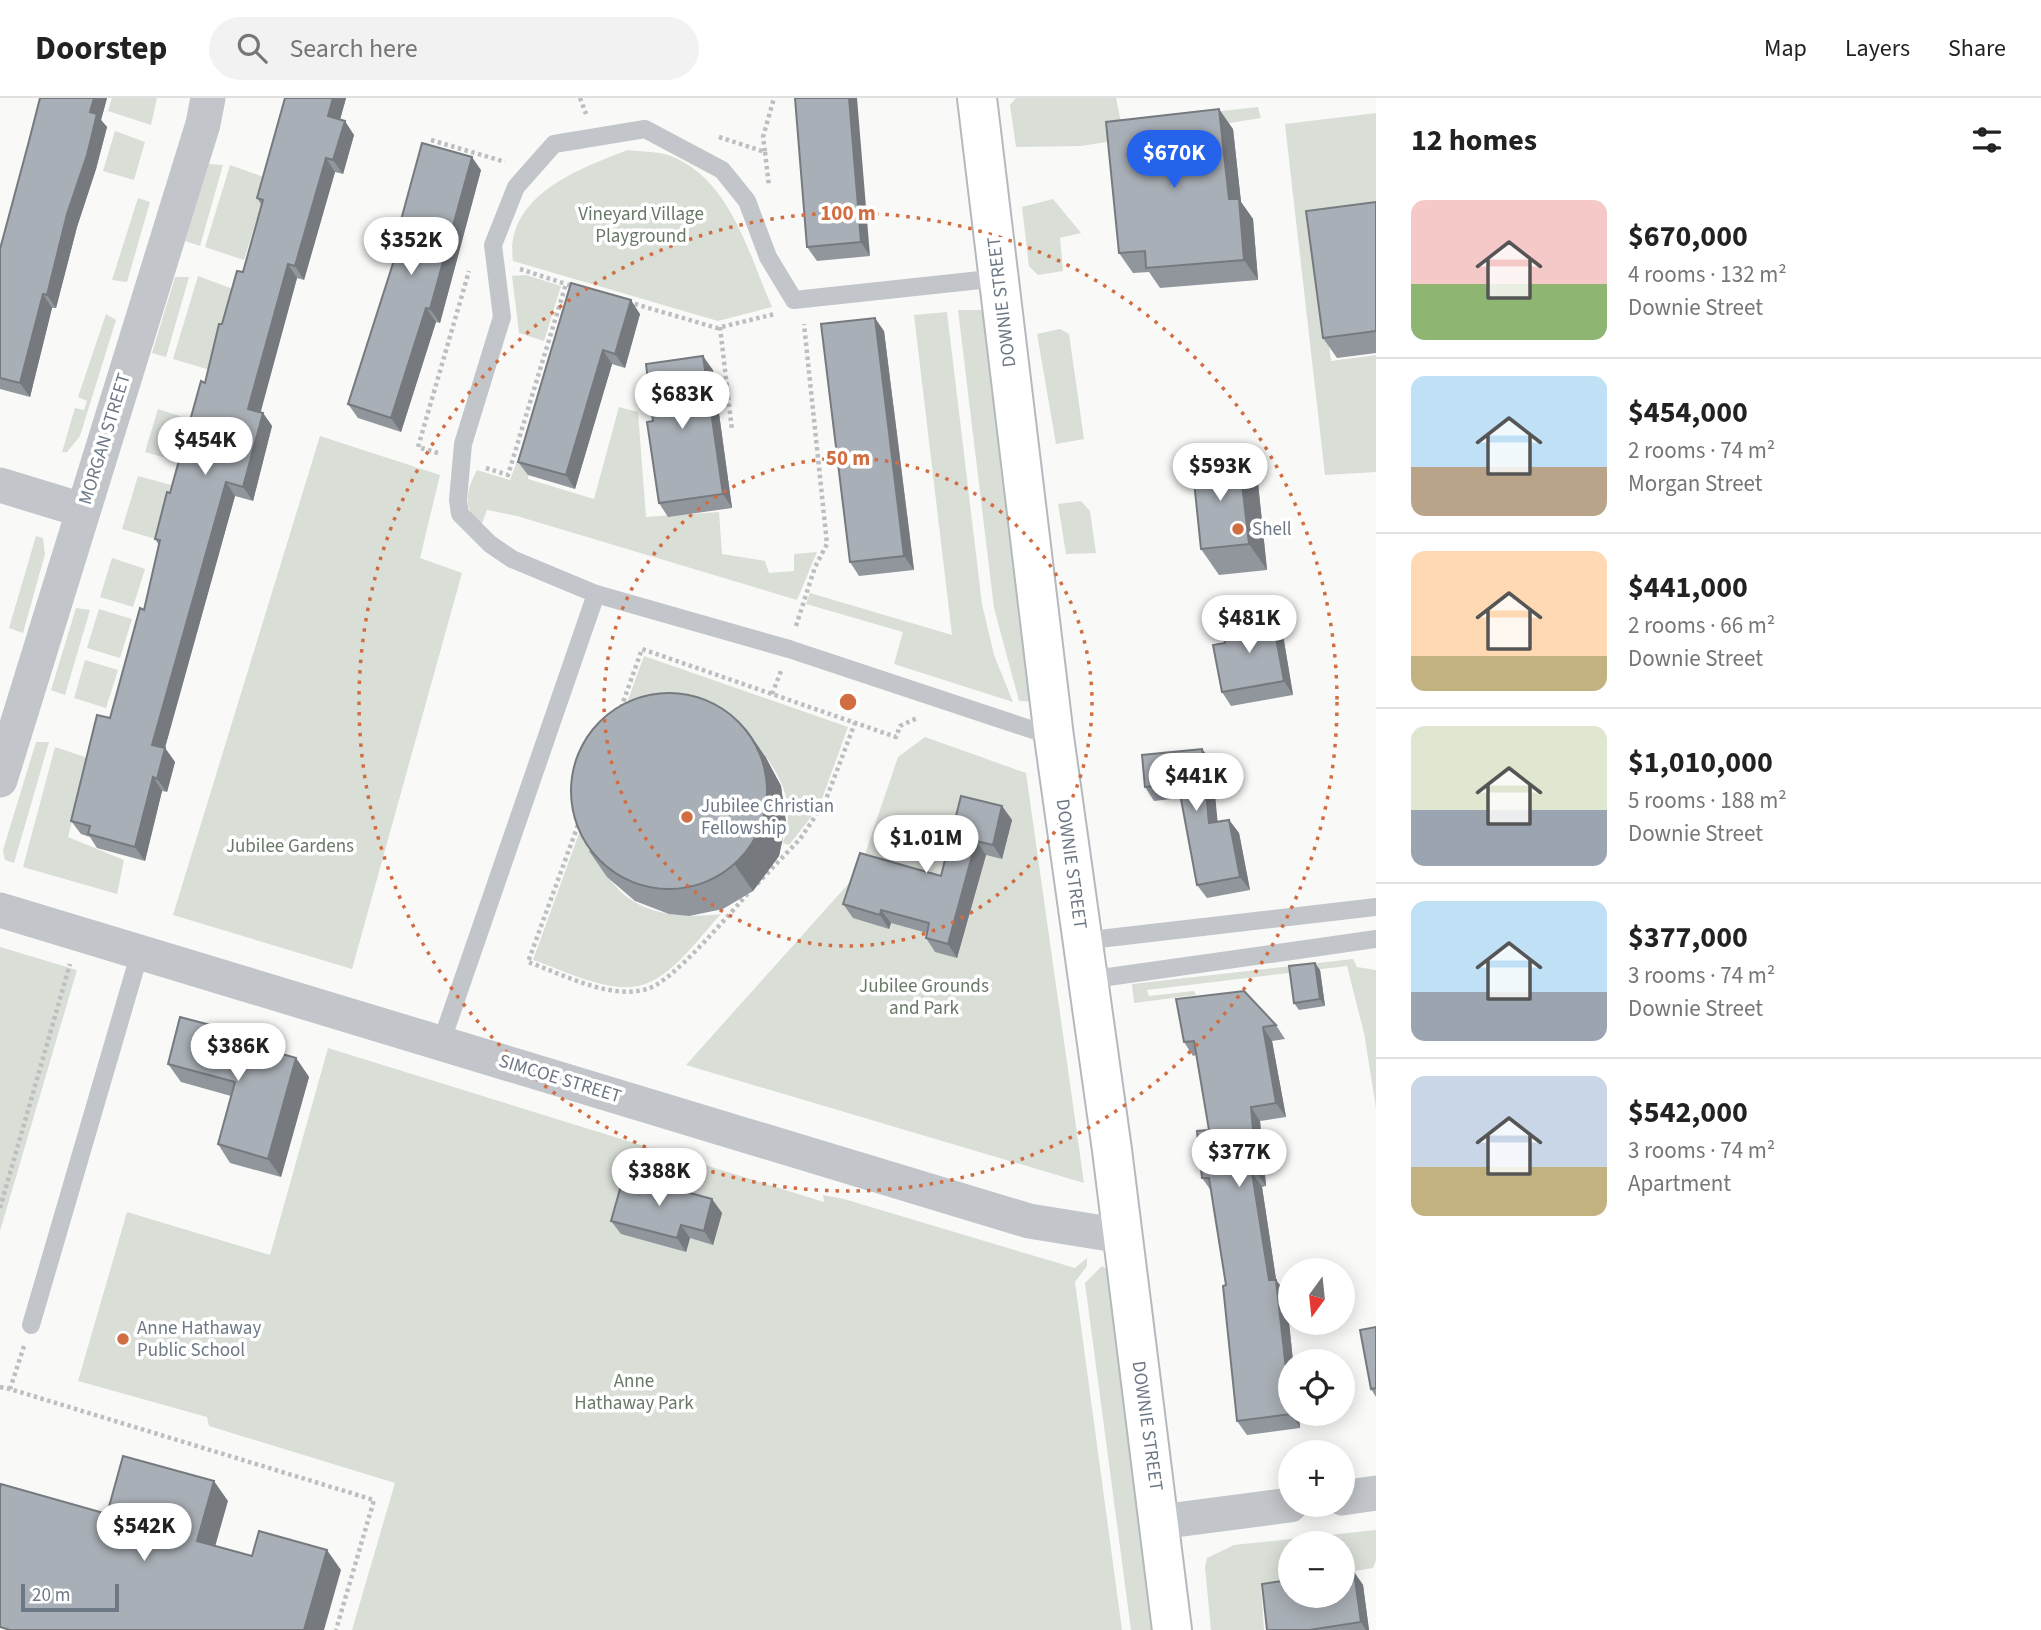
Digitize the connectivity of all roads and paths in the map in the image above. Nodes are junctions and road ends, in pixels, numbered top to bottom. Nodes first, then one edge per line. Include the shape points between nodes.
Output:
1 (208, 98) edge
2 (774, 98) edge
3 (977, 98) edge
4 (710, 134) dead end
5 (431, 140) dead end
6 (765, 152) junction
7 (508, 163) dead end
8 (770, 195) dead end
9 (471, 265) dead end
10 (999, 278) junction
11 (579, 287) edge
12 (616, 298) edge
13 (784, 314) dead end
14 (816, 318) dead end
15 (720, 327) junction
16 (732, 430) dead end
17 (462, 460) junction
18 (0, 485) edge
19 (82, 510) junction
20 (596, 594) junction
21 (789, 649) junction
22 (772, 694) junction
23 (919, 717) dead end
24 (616, 721) edge
25 (855, 723) junction
26 (1054, 737) junction
27 (0, 780) edge
28 (580, 821) edge
29 (1376, 907) edge
30 (0, 909) edge
31 (79, 933) junction
32 (1376, 939) edge
33 (1082, 941) junction
34 (140, 952) junction
35 (1087, 980) junction
36 (441, 1043) junction
37 (0, 1208) edge
38 (1122, 1236) junction
39 (31, 1325) joint
40 (0, 1387) edge
41 (10, 1389) junction
42 (1376, 1493) edge
43 (1355, 1496) edge
44 (1278, 1507) edge
45 (1160, 1522) junction
46 (336, 1630) edge
47 (1172, 1630) edge

1 - 19 street, MORGAN STREET
2 - 6 path via 762,137
3 - 10 main road, DOWNIE STREET
4 - 6 path
5 - 7 path
6 - 8 path
9 - 17 path via 418,447
10 - 17 lane via 794,300 768,257 747,201 722,170 702,156 645,129 554,144 516,187 493,245 502,317
10 - 26 main road, DOWNIE STREET
11 - 17 path via 566,284 508,475
12 - 15 path
13 - 15 path
14 - 21 path via 803,319 827,544
15 - 16 path
17 - 20 lane via 460,514 512,559
18 - 19 street
19 - 27 street, MORGAN STREET
20 - 21 lane
20 - 36 lane
21 - 22 path
21 - 26 lane
22 - 24 path via 642,649
22 - 25 path
23 - 25 path via 900,726 896,737
25 - 28 path via 825,802 800,839 666,978 648,989 606,989 528,962
26 - 33 main road, DOWNIE STREET
29 - 33 lane
30 - 31 street, SIMCOE STREET
31 - 34 street, SIMCOE STREET
31 - 37 path
32 - 35 lane
33 - 35 main road, DOWNIE STREET
34 - 36 street, SIMCOE STREET
34 - 39 lane
35 - 38 main road, DOWNIE STREET
36 - 38 street, SIMCOE STREET via 1029,1221
38 - 45 main road, DOWNIE STREET
39 - 41 path
40 - 41 path
41 - 46 path via 374,1500
42 - 43 street
44 - 45 street
45 - 47 main road, DOWNIE STREET

